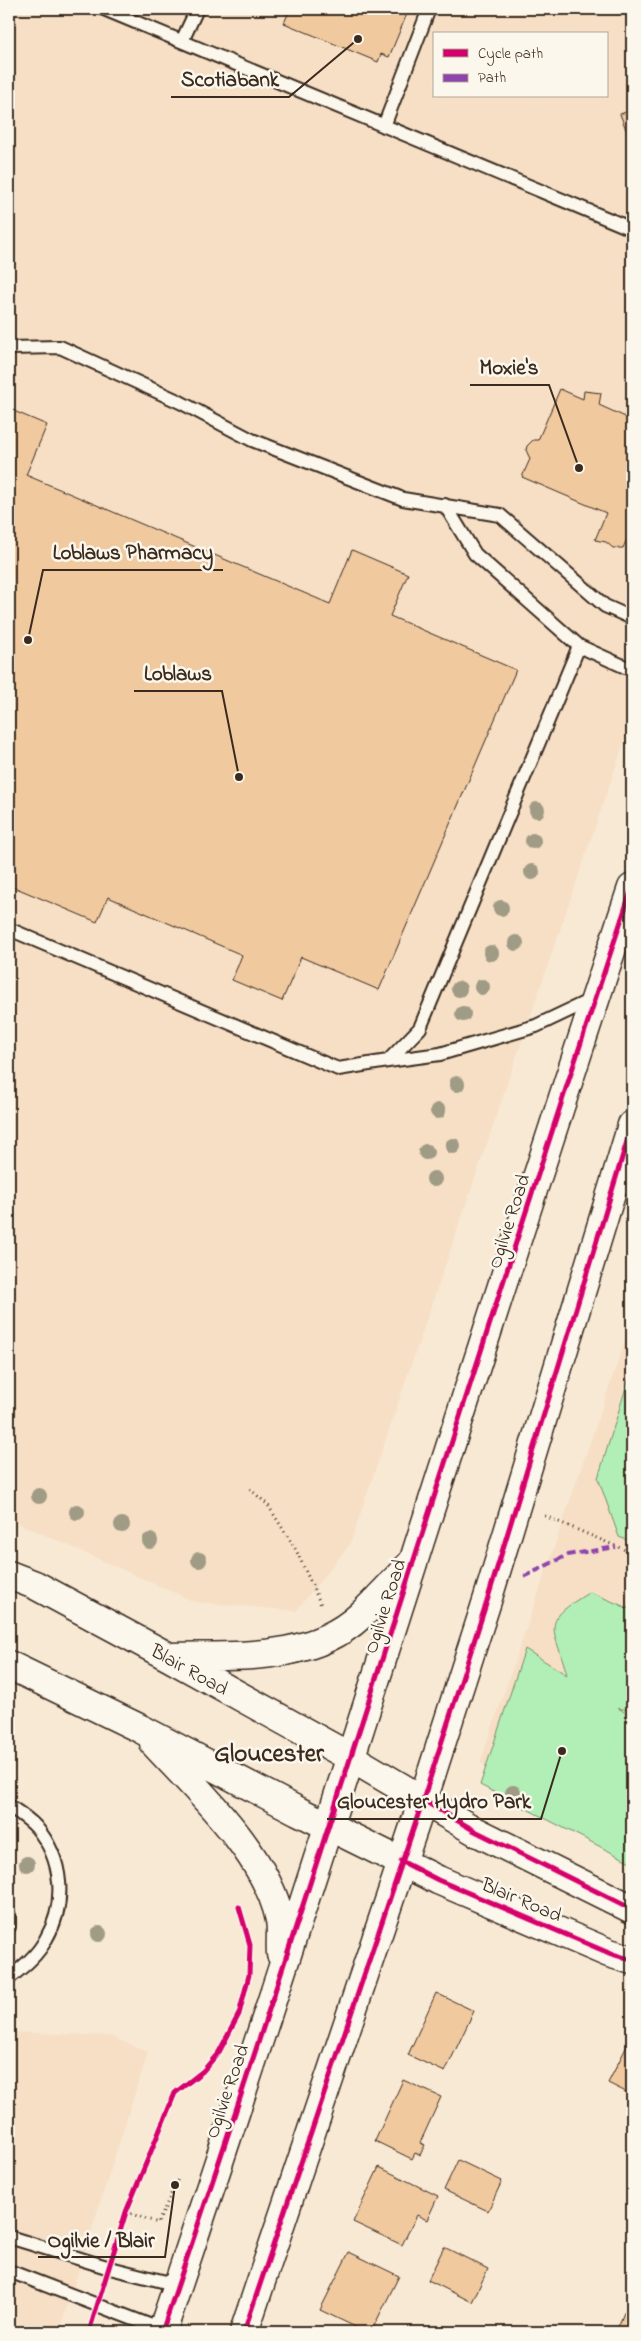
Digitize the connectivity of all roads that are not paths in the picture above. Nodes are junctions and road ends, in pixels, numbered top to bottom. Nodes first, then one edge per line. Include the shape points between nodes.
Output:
1 (104, 9) edge
2 (197, 9) edge
3 (429, 9) edge
4 (182, 41) junction
5 (384, 126) junction
6 (632, 229) edge
7 (9, 348) edge
8 (445, 505) junction
9 (632, 618) edge
10 (579, 646) junction
11 (632, 670) edge
12 (632, 888) edge
13 (9, 929) edge
14 (596, 998) junction
15 (388, 1061) junction
16 (632, 1126) edge
17 (414, 1560) junction
18 (9, 1575) edge
19 (169, 1657) junction
20 (9, 1666) edge
21 (140, 1728) junction
22 (350, 1757) junction
23 (423, 1800) junction
24 (9, 1806) edge
25 (329, 1826) junction
26 (401, 1861) junction
27 (632, 1909) edge
28 (9, 1916) edge
29 (9, 1927) edge
30 (632, 1960) edge
31 (281, 1976) junction
32 (9, 1978) edge
33 (9, 2237) edge
34 (9, 2271) edge
35 (178, 2285) junction
36 (162, 2331) edge
37 (244, 2332) edge

1 - 4 lane
2 - 4 lane
3 - 5 lane
4 - 5 lane
5 - 6 lane
7 - 8 lane via 60,348 180,402 252,440 403,499
8 - 9 lane via 500,515 605,606
8 - 10 lane via 475,554
10 - 11 lane
10 - 15 lane via 420,1028
12 - 14 main road, Ogilvie Road
13 - 15 lane via 338,1069
14 - 15 lane via 536,1026 440,1054
14 - 17 main road, Ogilvie Road
16 - 23 main road
17 - 19 main road via 360,1617 316,1643 276,1653
17 - 22 main road, Ogilvie Road
18 - 19 main road, Blair Road via 34,1585
19 - 22 main road, Blair Road
20 - 21 main road, Blair Road
21 - 25 main road, Blair Road
21 - 31 main road via 213,1808 250,1854 269,1886 280,1920
22 - 23 main road, Blair Road
22 - 25 main road, Ogilvie Road
23 - 26 main road
23 - 27 main road, Blair Road via 475,1831
24 - 32 lane via 35,1826 51,1848 60,1875 58,1906 46,1939 29,1962
25 - 26 main road, Blair Road
25 - 31 main road, Ogilvie Road
26 - 30 main road, Blair Road via 438,1880
26 - 37 main road
28 - 29 lane
31 - 35 main road, Ogilvie Road
33 - 35 lane
34 - 36 lane
35 - 36 main road, Ogilvie Road

